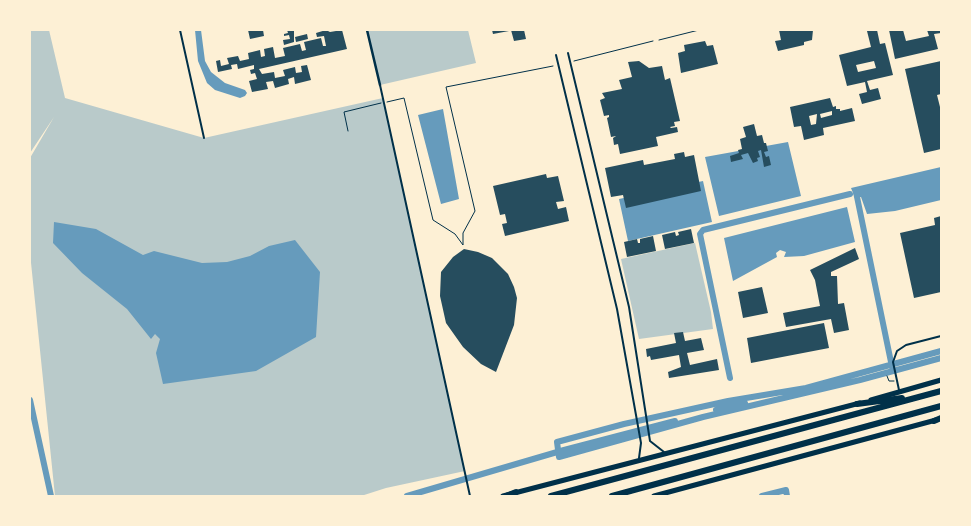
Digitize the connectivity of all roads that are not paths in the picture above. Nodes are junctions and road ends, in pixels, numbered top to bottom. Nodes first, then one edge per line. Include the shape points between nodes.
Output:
1 (180, 30) edge
2 (367, 30) edge
3 (568, 52) dead end
4 (556, 55) dead end
5 (380, 85) joint
6 (204, 138) dead end
7 (941, 336) edge
8 (941, 380) edge
9 (900, 392) junction
10 (941, 392) edge
11 (925, 396) junction
12 (856, 404) junction
13 (941, 406) edge
14 (939, 419) edge
15 (666, 454) junction
16 (639, 460) junction
17 (516, 492) joint
18 (470, 496) edge
19 (504, 496) edge
20 (552, 496) edge
21 (612, 496) edge
22 (654, 496) edge

1 - 6 lane
2 - 5 street
3 - 15 lane via 629,307 650,441
4 - 16 lane via 617,309 641,443
5 - 18 lane
7 - 9 lane via 901,347 893,362
8 - 9 main road
9 - 12 main road
10 - 11 highway
11 - 12 highway
11 - 20 highway
12 - 15 main road
13 - 21 highway
14 - 22 main road
15 - 16 main road
16 - 17 main road
17 - 19 highway

